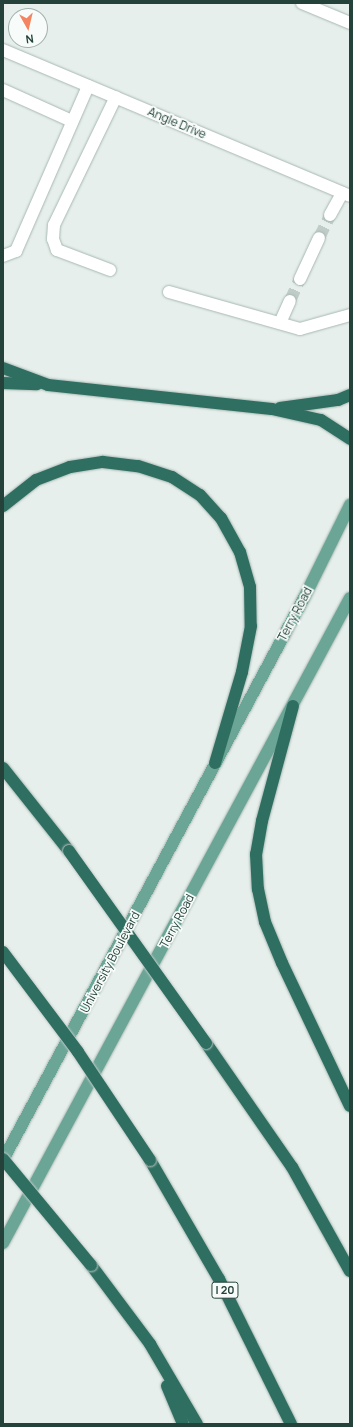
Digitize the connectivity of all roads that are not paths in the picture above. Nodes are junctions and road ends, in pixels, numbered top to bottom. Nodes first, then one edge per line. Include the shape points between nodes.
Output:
1 (302, 3) edge
2 (350, 23) edge
3 (3, 50) edge
4 (88, 86) junction
5 (3, 90) edge
6 (116, 97) junction
7 (72, 121) junction
8 (346, 195) edge
9 (330, 215) tunnel mouth
10 (319, 238) tunnel mouth
11 (3, 256) edge
12 (110, 270) dead end
13 (300, 278) tunnel mouth
14 (169, 292) dead end
15 (290, 301) tunnel mouth
16 (350, 315) edge
17 (280, 323) junction
18 (3, 368) edge
19 (3, 383) edge
20 (48, 385) junction
21 (350, 395) edge
22 (272, 409) junction
23 (350, 439) edge
24 (350, 505) edge
25 (3, 506) edge
26 (350, 598) edge
27 (293, 706) junction
28 (215, 763) junction
29 (4, 768) edge
30 (3, 952) edge
31 (350, 1106) edge
32 (3, 1160) edge
33 (3, 1243) edge
34 (350, 1271) edge
35 (150, 1344) junction
36 (183, 1424) edge
37 (197, 1424) edge
38 (291, 1424) edge

1 - 2 street
3 - 4 street, Angle Drive
4 - 6 street, Angle Drive
4 - 7 street
5 - 7 street
6 - 8 street, Angle Drive
6 - 12 street via 54,225 53,239 57,250
7 - 11 street via 16,250
8 - 9 street
10 - 13 street
14 - 17 street
15 - 17 street
16 - 17 street via 300,329
18 - 20 highway
19 - 20 highway
20 - 22 highway
21 - 22 highway via 338,400
22 - 23 highway via 321,420
24 - 28 main road, Terry Road via 304,598
25 - 28 highway via 36,480 70,467 103,462 138,466 172,478 200,495 220,518 240,552 250,587 251,626 242,672
26 - 27 main road, Terry Road
27 - 31 highway via 262,821 256,854 258,889 266,922 280,956
27 - 33 main road, Terry Road
28 - 32 main road, University Boulevard
29 - 34 highway, bridge via 69,851 292,1166
30 - 38 highway, I 20, bridge via 78,1052 150,1160 219,1279
32 - 35 highway, bridge via 91,1265
35 - 36 highway
35 - 37 highway

